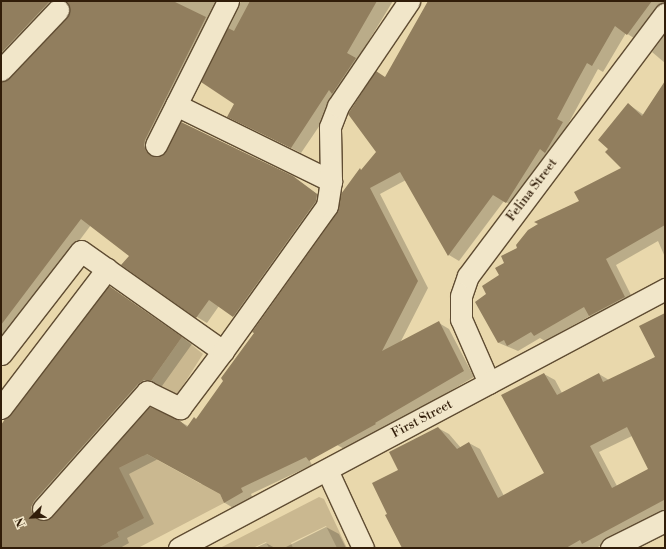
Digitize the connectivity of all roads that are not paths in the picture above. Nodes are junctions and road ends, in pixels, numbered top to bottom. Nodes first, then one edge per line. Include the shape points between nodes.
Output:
1 (228, 1) edge
2 (410, 1) edge
3 (58, 10) dead end
4 (665, 14) edge
5 (1, 70) edge
6 (176, 105) junction
7 (156, 145) dead end
8 (331, 181) junction
9 (107, 269) junction
10 (665, 289) edge
11 (223, 351) junction
12 (1, 354) edge
13 (489, 383) junction
14 (1, 408) edge
15 (327, 470) junction
16 (43, 509) dead end
17 (665, 521) edge
18 (179, 548) edge
19 (363, 548) edge
20 (611, 548) edge

1 - 6 street
2 - 8 street via 338,106 330,127
3 - 5 street
4 - 13 street, Felina Street via 468,276 461,296 461,319
6 - 7 street
6 - 8 street
8 - 11 street via 327,206
9 - 11 street
9 - 12 street via 81,251
9 - 14 street
10 - 13 street, First Street
11 - 16 street via 180,408 147,392
13 - 15 street, First Street
15 - 18 street, First Street
15 - 19 street
17 - 20 street

